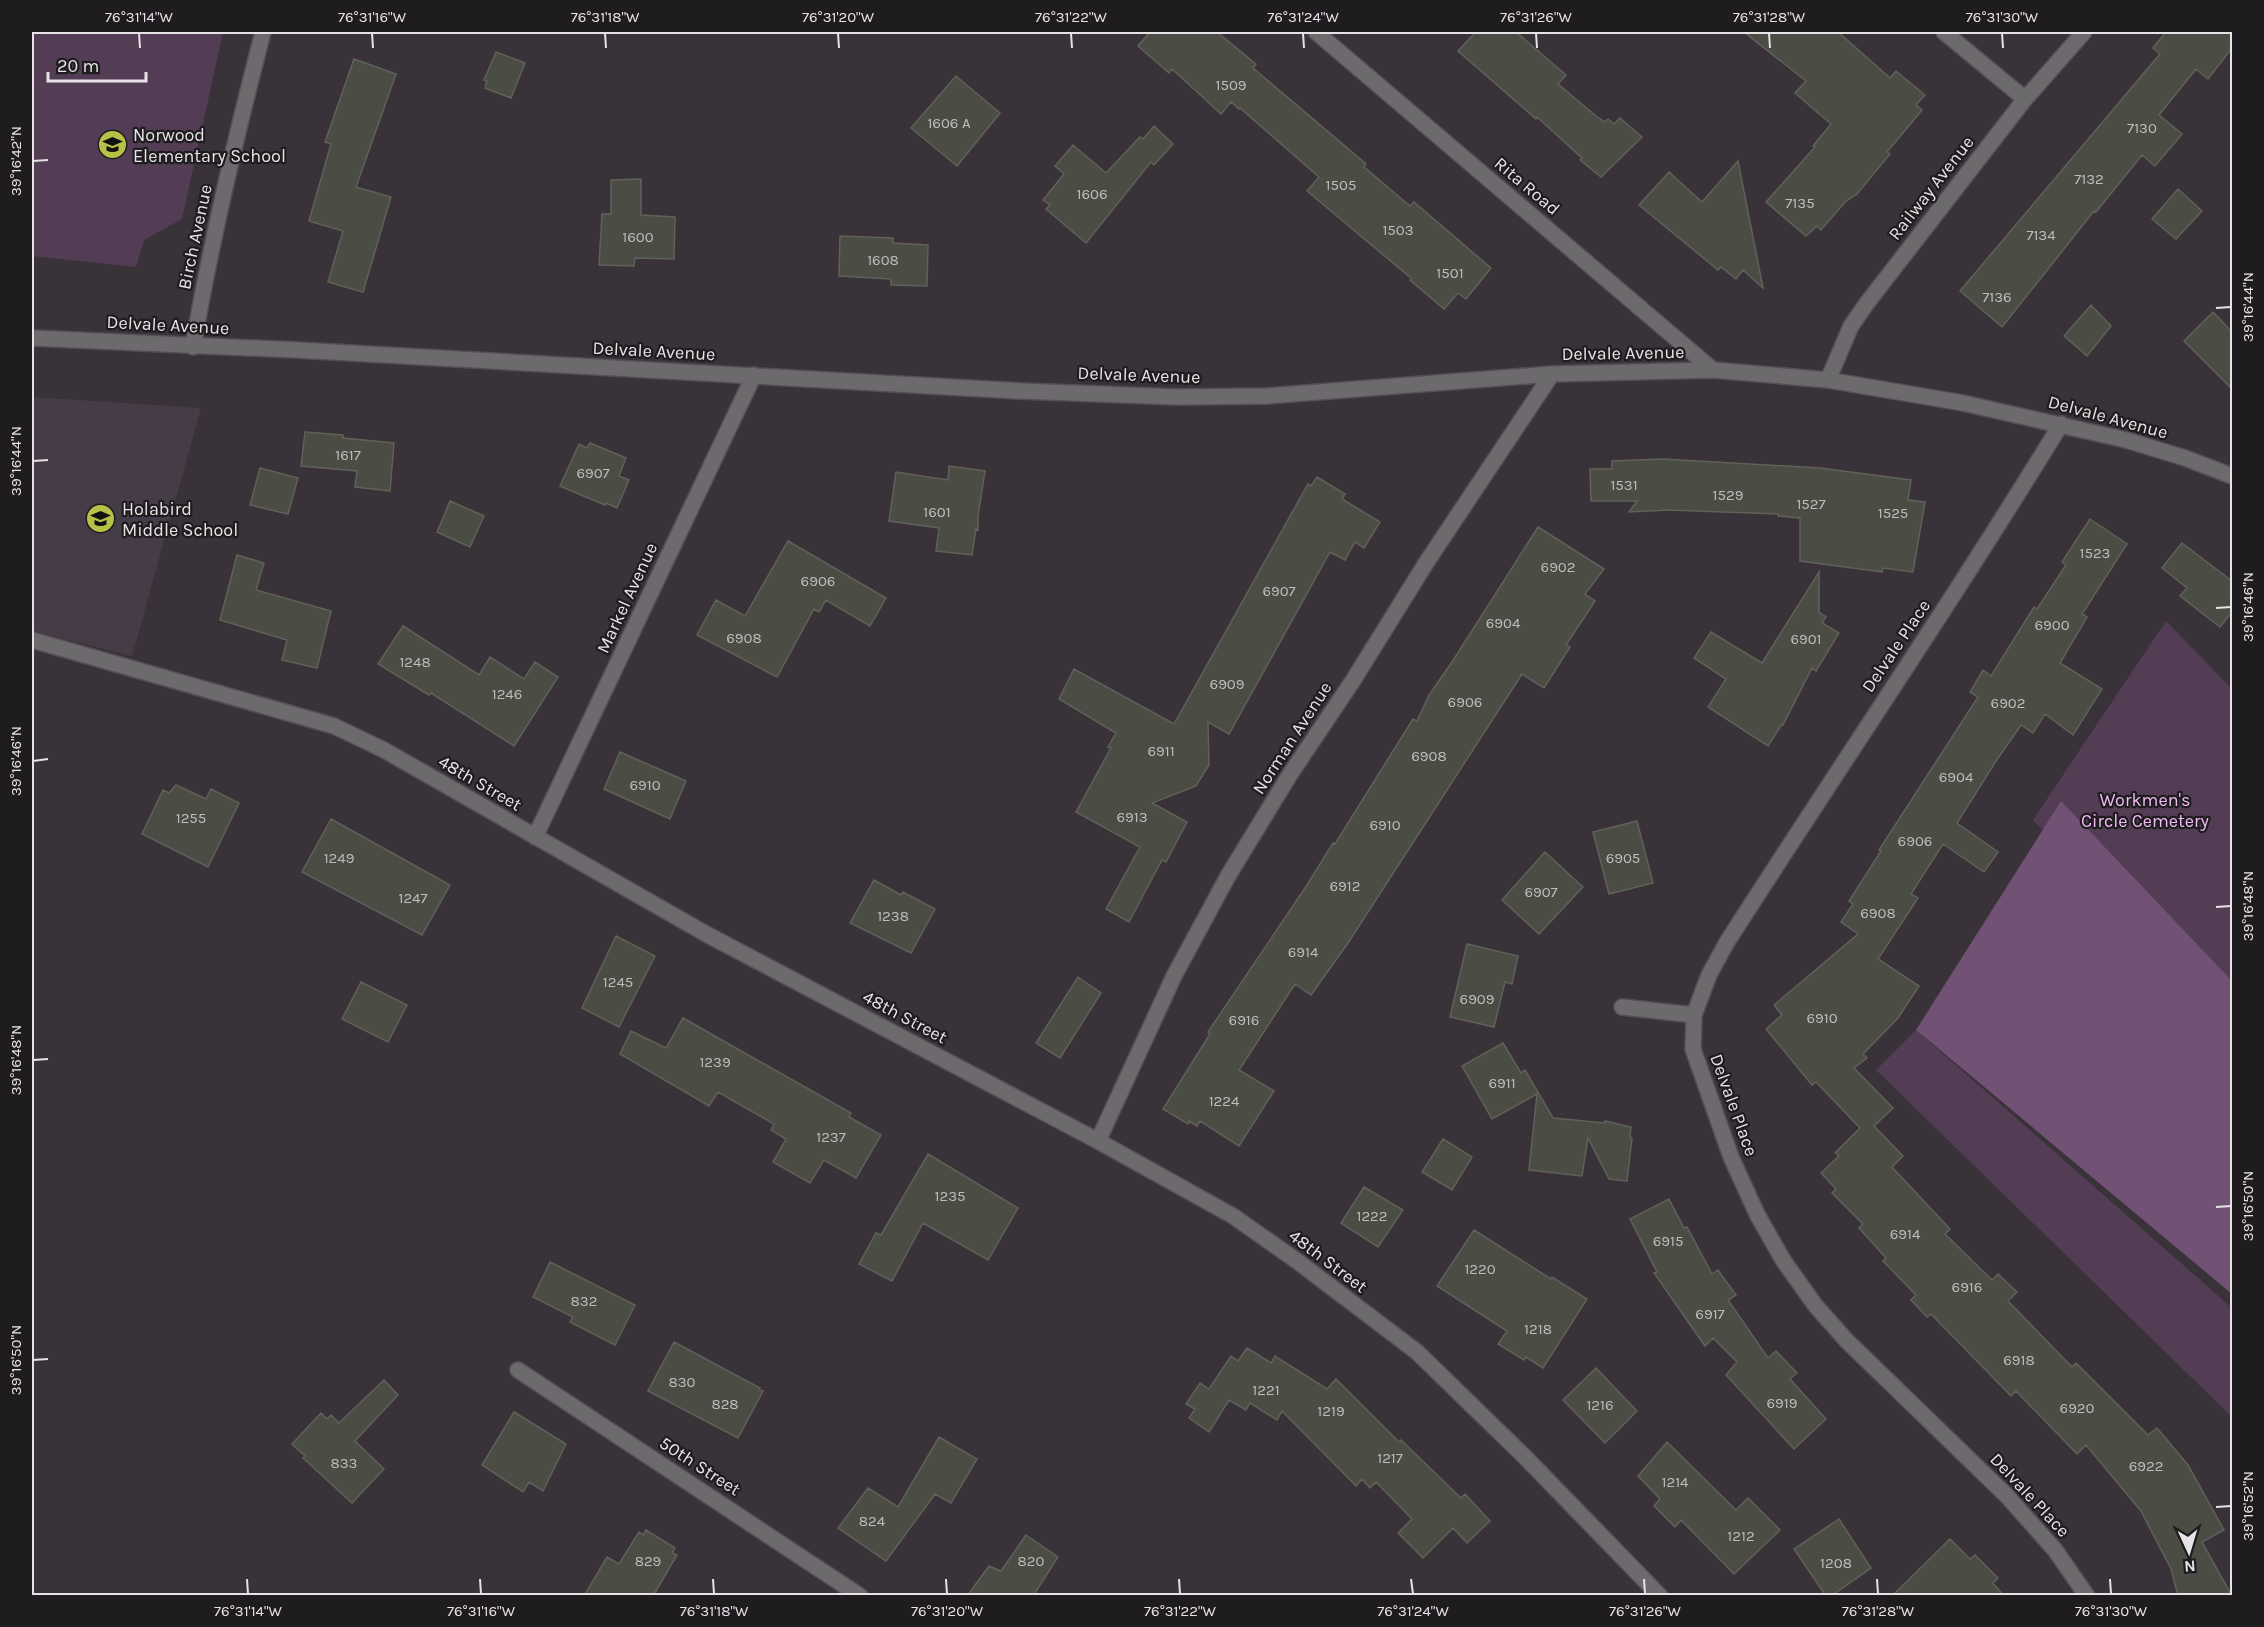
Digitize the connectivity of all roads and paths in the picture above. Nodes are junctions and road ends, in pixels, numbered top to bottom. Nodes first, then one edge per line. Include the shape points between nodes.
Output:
1 (263, 32) edge
2 (1316, 32) edge
3 (1944, 32) edge
4 (2084, 32) edge
5 (2025, 99) junction
6 (32, 338) edge
7 (193, 347) junction
8 (1713, 370) junction
9 (1552, 374) junction
10 (754, 375) junction
11 (1827, 380) junction
12 (2061, 424) junction
13 (2232, 476) edge
14 (32, 640) edge
15 (535, 837) junction
16 (1622, 1007) dead end
17 (1694, 1015) junction
18 (1098, 1141) junction
19 (518, 1370) dead end
20 (860, 1596) edge
21 (1660, 1596) edge
22 (2087, 1596) edge

1 - 7 street, Birch Avenue via 239,124
2 - 8 street, Rita Road
3 - 5 street
4 - 5 street, Railway Avenue
5 - 11 street, Railway Avenue via 1867,303 1851,326
6 - 7 street, Delvale Avenue
7 - 10 street, Delvale Avenue
8 - 9 street, Delvale Avenue
8 - 11 street, Delvale Avenue
9 - 10 street, Delvale Avenue via 1278,395 1178,397
9 - 18 street, Norman Avenue via 1426,563 1228,876 1174,976
10 - 15 street, Markel Avenue
11 - 12 street, Delvale Avenue via 1952,400
12 - 13 street, Delvale Avenue via 2136,443
12 - 17 street, Delvale Place via 1727,942
14 - 15 street, 48th Street via 334,726 384,750
15 - 18 street, 48th Street via 708,935
16 - 17 street
17 - 22 street, Delvale Place via 1693,1049 1708,1097 1757,1214 1783,1260 1846,1341 2020,1511 2055,1550
18 - 21 street, 48th Street via 1233,1216 1417,1352
19 - 20 street, 50th Street

